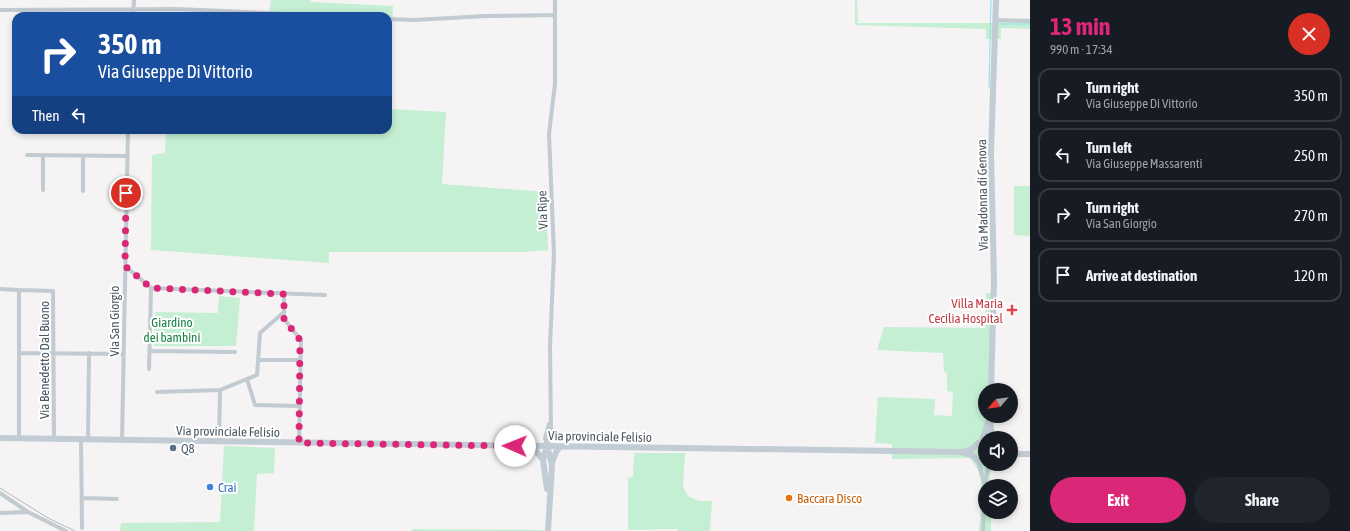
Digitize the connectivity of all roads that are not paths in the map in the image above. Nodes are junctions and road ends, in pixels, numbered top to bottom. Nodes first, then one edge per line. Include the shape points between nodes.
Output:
1 (134, 0) edge
2 (555, 0) edge
3 (996, 0) edge
4 (134, 9) junction
5 (0, 10) edge
6 (244, 12) edge
7 (554, 15) junction
8 (392, 18) edge
9 (996, 20) junction
10 (1030, 21) edge
11 (128, 134) edge
12 (27, 156) dead end
13 (43, 156) junction
14 (83, 156) junction
15 (127, 156) junction
16 (43, 190) dead end
17 (83, 192) dead end
18 (125, 266) junction
19 (151, 288) junction
20 (0, 289) edge
21 (19, 290) junction
22 (284, 294) junction
23 (325, 296) dead end
24 (284, 312) junction
25 (150, 351) junction
26 (235, 352) dead end
27 (19, 353) junction
28 (54, 353) junction
29 (89, 354) junction
30 (124, 354) junction
31 (258, 360) junction
32 (300, 360) junction
33 (149, 370) dead end
34 (248, 379) junction
35 (991, 383) edge
36 (220, 390) junction
37 (157, 392) dead end
38 (300, 406) junction
39 (0, 438) edge
40 (19, 438) junction
41 (54, 439) junction
42 (81, 440) junction
43 (88, 440) junction
44 (122, 441) junction
45 (219, 442) junction
46 (299, 443) junction
47 (978, 445) edge
48 (515, 446) junction
49 (547, 446) junction
50 (560, 447) junction
51 (974, 448) junction
52 (960, 452) junction
53 (1018, 454) edge
54 (1030, 454) edge
55 (978, 457) edge
56 (978, 459) edge
57 (542, 460) junction
58 (552, 465) junction
59 (0, 494) edge
60 (82, 498) junction
61 (117, 499) dead end
62 (549, 499) junction
63 (28, 512) junction
64 (0, 513) edge
65 (984, 519) edge
66 (82, 528) dead end
67 (66, 531) edge
68 (548, 531) edge
69 (984, 531) edge

1 - 4 street
2 - 7 street, Via Ripe
3 - 9 main road, Via Madonna di Genova
4 - 5 street
4 - 6 street
7 - 8 street via 414,20
7 - 49 street, Via Ripe via 554,84 549,134 554,254 551,300 552,435
9 - 10 street
9 - 35 main road, Via Madonna di Genova via 991,153 994,282
11 - 15 street, Via San Giorgio
12 - 13 street
13 - 14 street
13 - 16 street
14 - 15 street
14 - 17 street
15 - 18 street, Via San Giorgio
18 - 19 street
18 - 30 street, Via San Giorgio
19 - 22 street
19 - 25 street
20 - 21 street
21 - 27 street
21 - 28 street, Via Benedetto Dal Buono via 53,291
22 - 23 street
22 - 24 street
24 - 31 street via 260,334
24 - 32 street via 284,319 300,340
25 - 26 street
25 - 33 street
27 - 28 street
27 - 40 street
28 - 29 street
28 - 41 street, Via Benedetto Dal Buono
29 - 30 street
29 - 43 street
30 - 44 street, Via San Giorgio
31 - 32 street
31 - 34 street via 257,375
32 - 38 street
34 - 36 street
34 - 38 street via 255,405
36 - 37 street
36 - 45 street
38 - 46 street
39 - 40 main road, Via provinciale Felisio
40 - 41 main road, Via provinciale Felisio
41 - 42 main road, Via provinciale Felisio
42 - 43 main road, Via provinciale Felisio
42 - 60 street
43 - 44 main road, Via provinciale Felisio
44 - 45 main road, Via provinciale Felisio
45 - 46 main road, Via provinciale Felisio
46 - 48 main road, Via provinciale Felisio
47 - 51 main road
48 - 49 main road, Via provinciale Felisio
48 - 57 main road via 532,449
49 - 50 main road, Via provinciale Felisio
49 - 57 main road
49 - 58 main road
50 - 52 main road, Via provinciale Felisio
50 - 58 main road
51 - 52 main road
51 - 55 main road
52 - 56 main road
53 - 54 main road
57 - 62 main road
58 - 62 main road
59 - 63 street
60 - 61 street
60 - 66 street
62 - 68 main road
63 - 64 street
63 - 67 street
65 - 69 street

